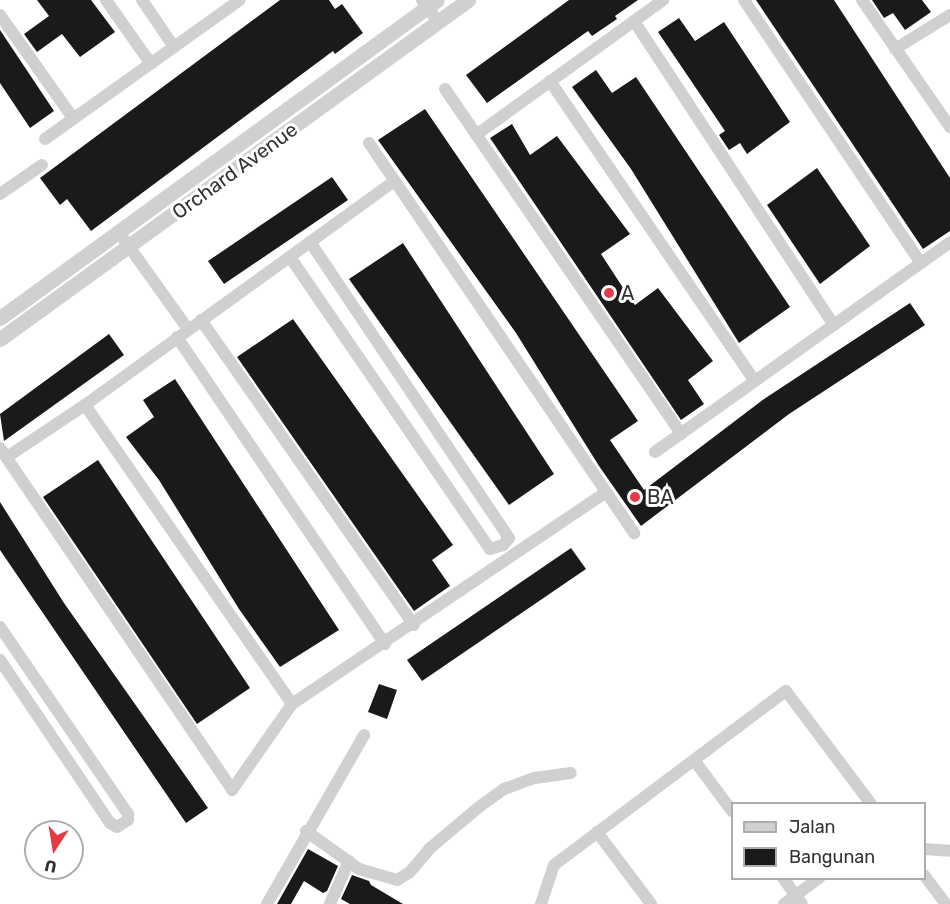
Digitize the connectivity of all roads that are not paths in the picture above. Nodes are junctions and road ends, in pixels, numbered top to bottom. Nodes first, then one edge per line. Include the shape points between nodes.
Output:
1 (106, 0) edge
2 (142, 0) edge
3 (240, 0) edge
4 (468, 0) edge
5 (663, 0) edge
6 (744, 0) edge
7 (862, 0) edge
8 (428, 2) edge
9 (0, 15) edge
10 (950, 15) edge
11 (634, 21) junction
12 (438, 22) junction
13 (174, 47) junction
14 (895, 49) junction
15 (151, 64) junction
16 (550, 81) junction
17 (445, 89) dead end
18 (73, 118) junction
19 (950, 127) edge
20 (476, 135) junction
21 (45, 139) dead end
22 (369, 143) dead end
23 (42, 165) dead end
24 (395, 181) junction
25 (0, 193) edge
26 (120, 234) junction
27 (310, 242) junction
28 (950, 242) edge
29 (130, 249) junction
30 (290, 257) junction
31 (921, 263) junction
32 (0, 318) edge
33 (201, 320) junction
34 (834, 325) junction
35 (189, 329) junction
36 (177, 337) junction
37 (0, 339) edge
38 (754, 381) junction
39 (85, 405) junction
40 (681, 434) junction
41 (3, 452) edge
42 (655, 452) dead end
43 (606, 492) junction
44 (634, 533) dead end
45 (414, 625) junction
46 (0, 627) edge
47 (385, 644) junction
48 (0, 660) edge
49 (28, 668) junction
50 (12, 679) junction
51 (292, 704) junction
52 (364, 735) dead end
53 (694, 760) junction
54 (571, 773) dead end
55 (869, 802) edge
56 (731, 810) edge
57 (306, 831) junction
58 (597, 832) junction
59 (926, 849) edge
60 (950, 851) edge
61 (349, 861) junction
62 (926, 878) edge
63 (784, 880) edge
64 (818, 880) edge
65 (799, 900) edge
66 (267, 904) edge
67 (330, 904) edge
68 (541, 904) edge
69 (651, 904) edge
70 (784, 904) edge
71 (946, 904) edge

1 - 15 street
2 - 13 street
3 - 13 street
4 - 12 street, Orchard Avenue
5 - 11 street
6 - 31 street
7 - 14 street
8 - 12 street
8 - 26 street, Orchard Avenue
9 - 18 street
10 - 14 street
11 - 16 street
11 - 34 street
12 - 29 street, Orchard Avenue
13 - 15 street
14 - 19 street
15 - 18 street
16 - 20 street
16 - 38 street
17 - 20 street
18 - 21 street
20 - 40 street
22 - 24 street
23 - 25 street
24 - 27 street
24 - 43 street
26 - 29 street
26 - 32 street, Orchard Avenue
27 - 30 street
27 - 30 street via 509,538 503,545 490,549
28 - 31 street
29 - 35 street
29 - 37 street, Orchard Avenue
30 - 33 street
31 - 34 street
33 - 35 street
33 - 45 street
34 - 38 street
35 - 36 street
36 - 39 street
36 - 47 street
38 - 40 street
39 - 41 street
39 - 51 street
40 - 42 street
41 - 51 street via 232,790
43 - 44 street
43 - 45 street
45 - 47 street
46 - 49 street
47 - 51 street
48 - 50 street
49 - 50 street
49 - 50 street via 128,814 128,820 117,827 110,823
52 - 57 street
53 - 55 street via 786,691
53 - 56 street
53 - 58 street
54 - 61 street via 535,778 504,789 397,880 359,869
57 - 61 street
57 - 66 street
58 - 68 street via 554,865
58 - 69 street
59 - 60 street
61 - 67 street
62 - 71 street
63 - 65 street
64 - 65 street
65 - 70 street

